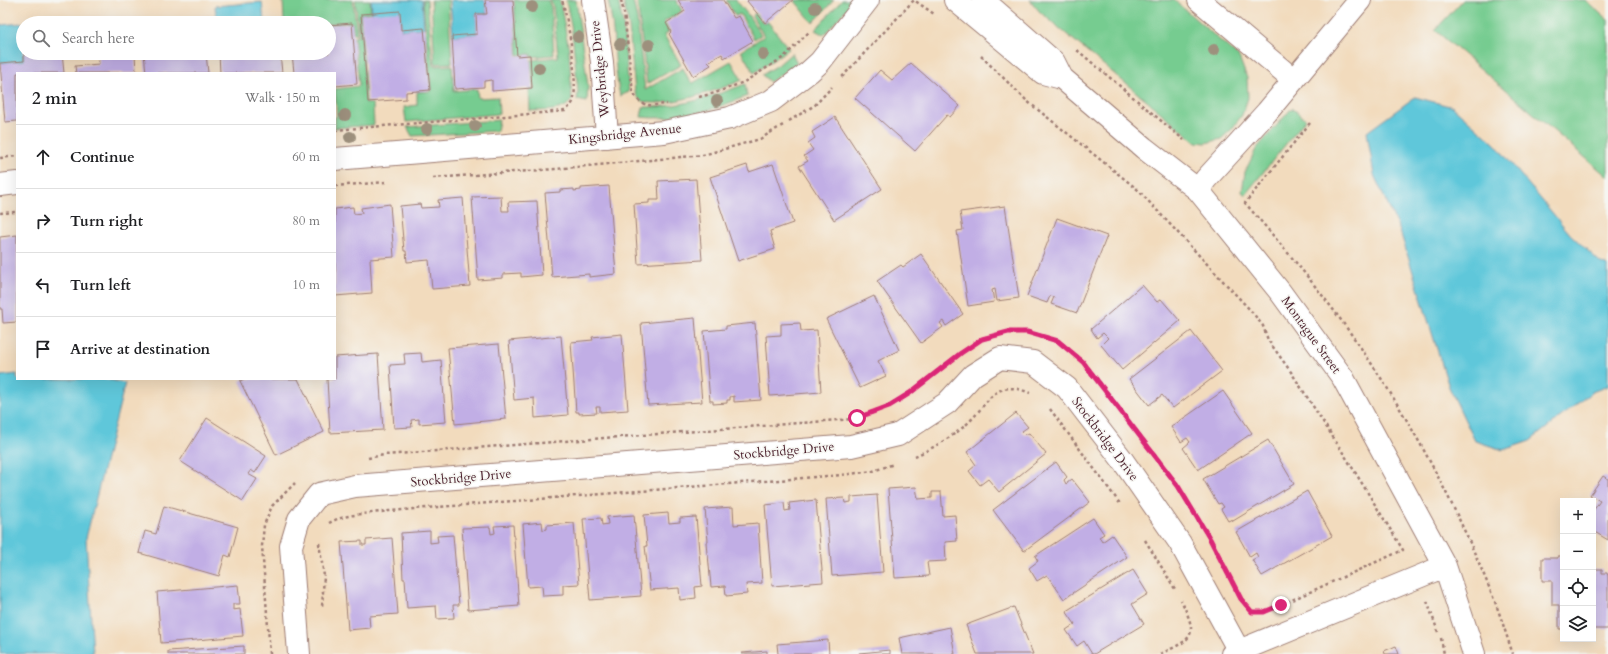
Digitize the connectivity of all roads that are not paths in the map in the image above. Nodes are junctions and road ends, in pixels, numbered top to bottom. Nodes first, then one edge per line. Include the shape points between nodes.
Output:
1 (593, 0) edge
2 (868, 0) edge
3 (955, 0) edge
4 (983, 0) edge
5 (1199, 0) edge
6 (1360, 0) edge
7 (1062, 78) junction
8 (1294, 80) junction
9 (607, 137) junction
10 (336, 159) edge
11 (16, 183) edge
12 (0, 185) edge
13 (1198, 190) junction
14 (1445, 566) junction
15 (1235, 652) edge
16 (300, 654) edge
17 (1474, 654) edge

1 - 9 street, Weybridge Drive via 602,62
2 - 9 street, Kingsbridge Avenue via 820,62 771,101 730,118 664,132
3 - 7 street, Montague Street via 1043,73
4 - 7 street, Montague Street via 1054,62
5 - 8 street
6 - 8 street
7 - 13 street, Montague Street
8 - 13 street
9 - 10 street, Kingsbridge Avenue
11 - 12 street
13 - 14 street, Montague Street via 1281,293 1343,378
14 - 15 street, Stockbridge Drive
14 - 17 street, Montague Street
15 - 16 street, Stockbridge Drive via 1180,543 1121,458 1067,388 1033,362 1000,358 973,375 947,403 898,435 851,446 355,486 319,494 299,519 291,546

